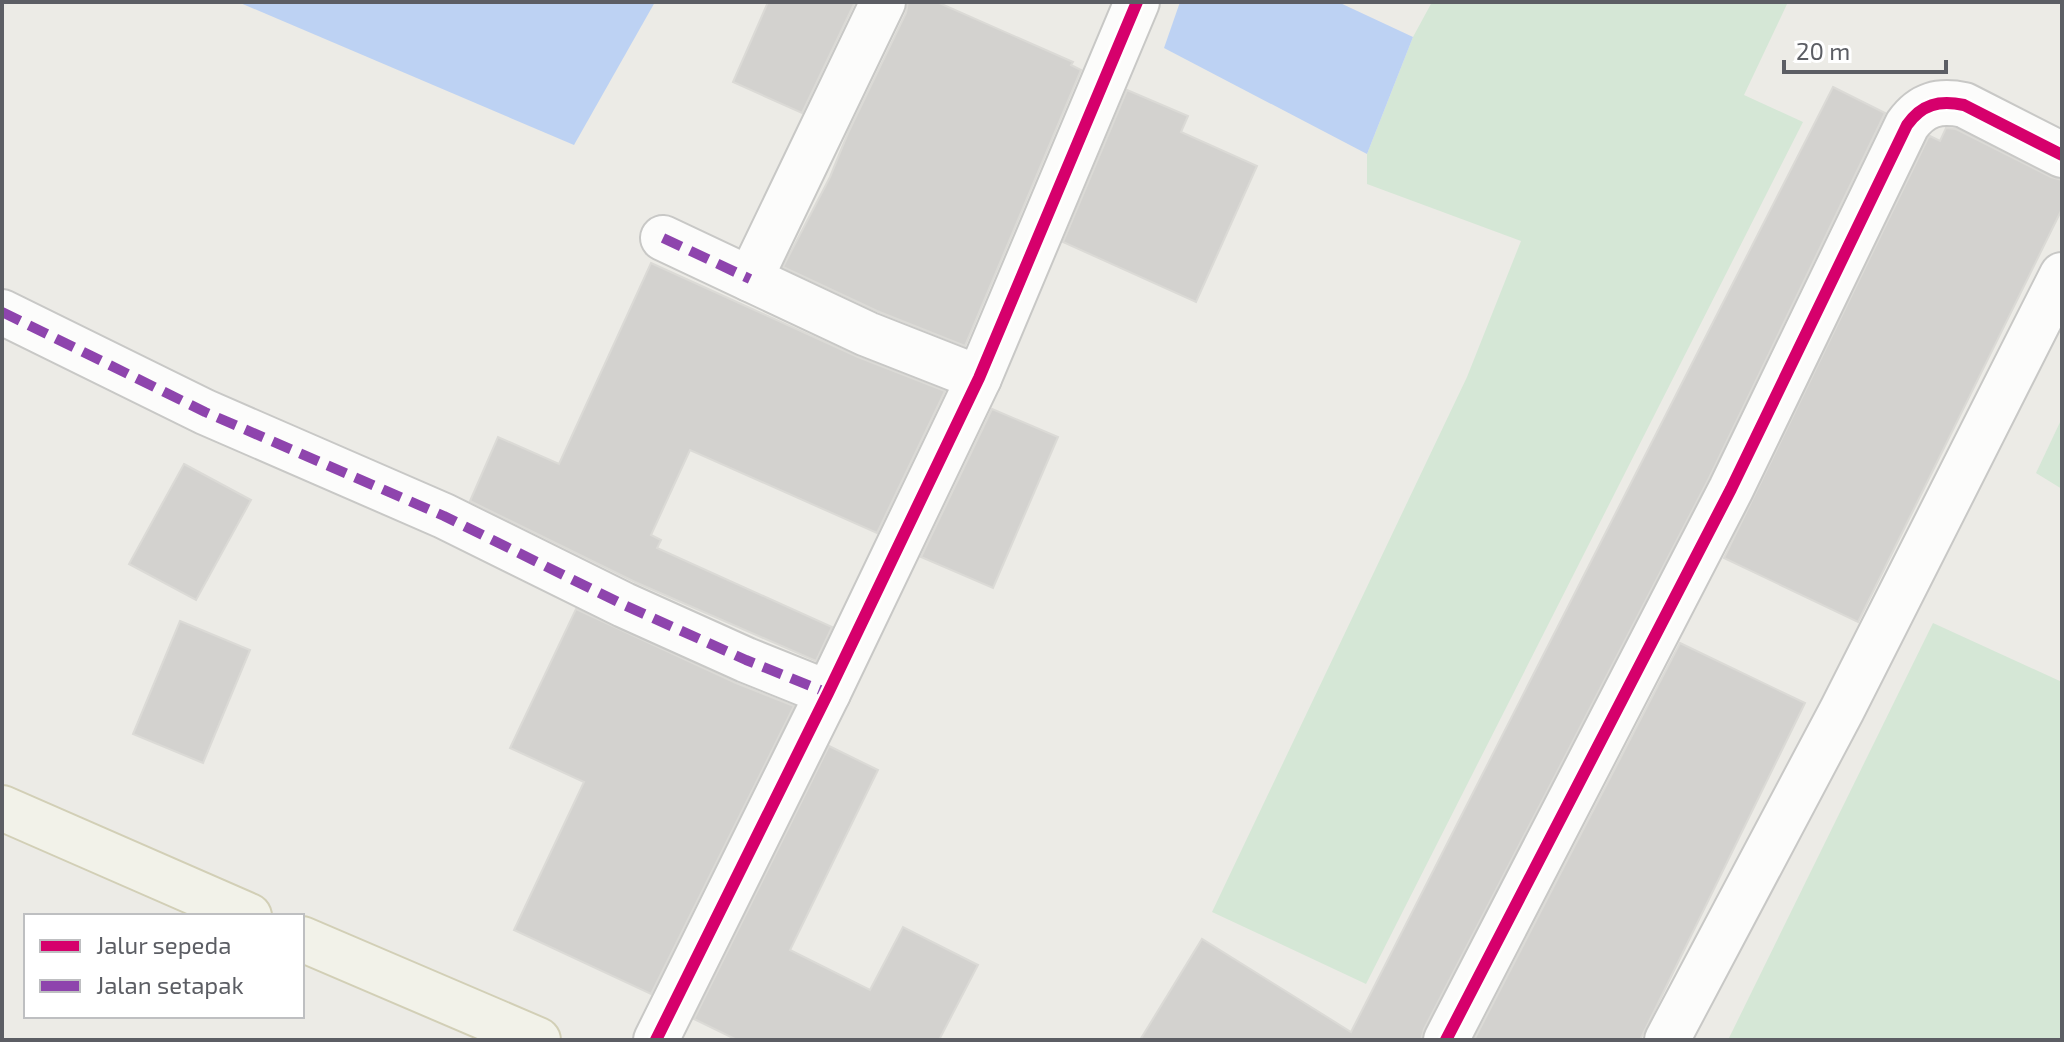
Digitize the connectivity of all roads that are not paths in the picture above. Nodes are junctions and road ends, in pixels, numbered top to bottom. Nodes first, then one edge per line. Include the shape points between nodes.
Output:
1 (883, 2) edge
2 (1137, 2) edge
3 (2062, 155) edge
4 (663, 238) dead end
5 (2062, 275) edge
6 (750, 279) junction
7 (2, 312) edge
8 (979, 378) junction
9 (828, 693) junction
10 (2, 808) edge
11 (244, 914) edge
12 (304, 940) edge
13 (538, 1040) edge
14 (656, 1040) edge
15 (1446, 1040) edge
16 (1667, 1040) edge

1 - 6 street
2 - 8 street
3 - 15 street via 1964,105 1927,106 1907,125 1731,489
4 - 6 street
5 - 16 street via 1842,710
6 - 8 street via 867,334
7 - 9 street via 205,412
8 - 9 street
9 - 14 street
10 - 11 main road
12 - 13 main road

